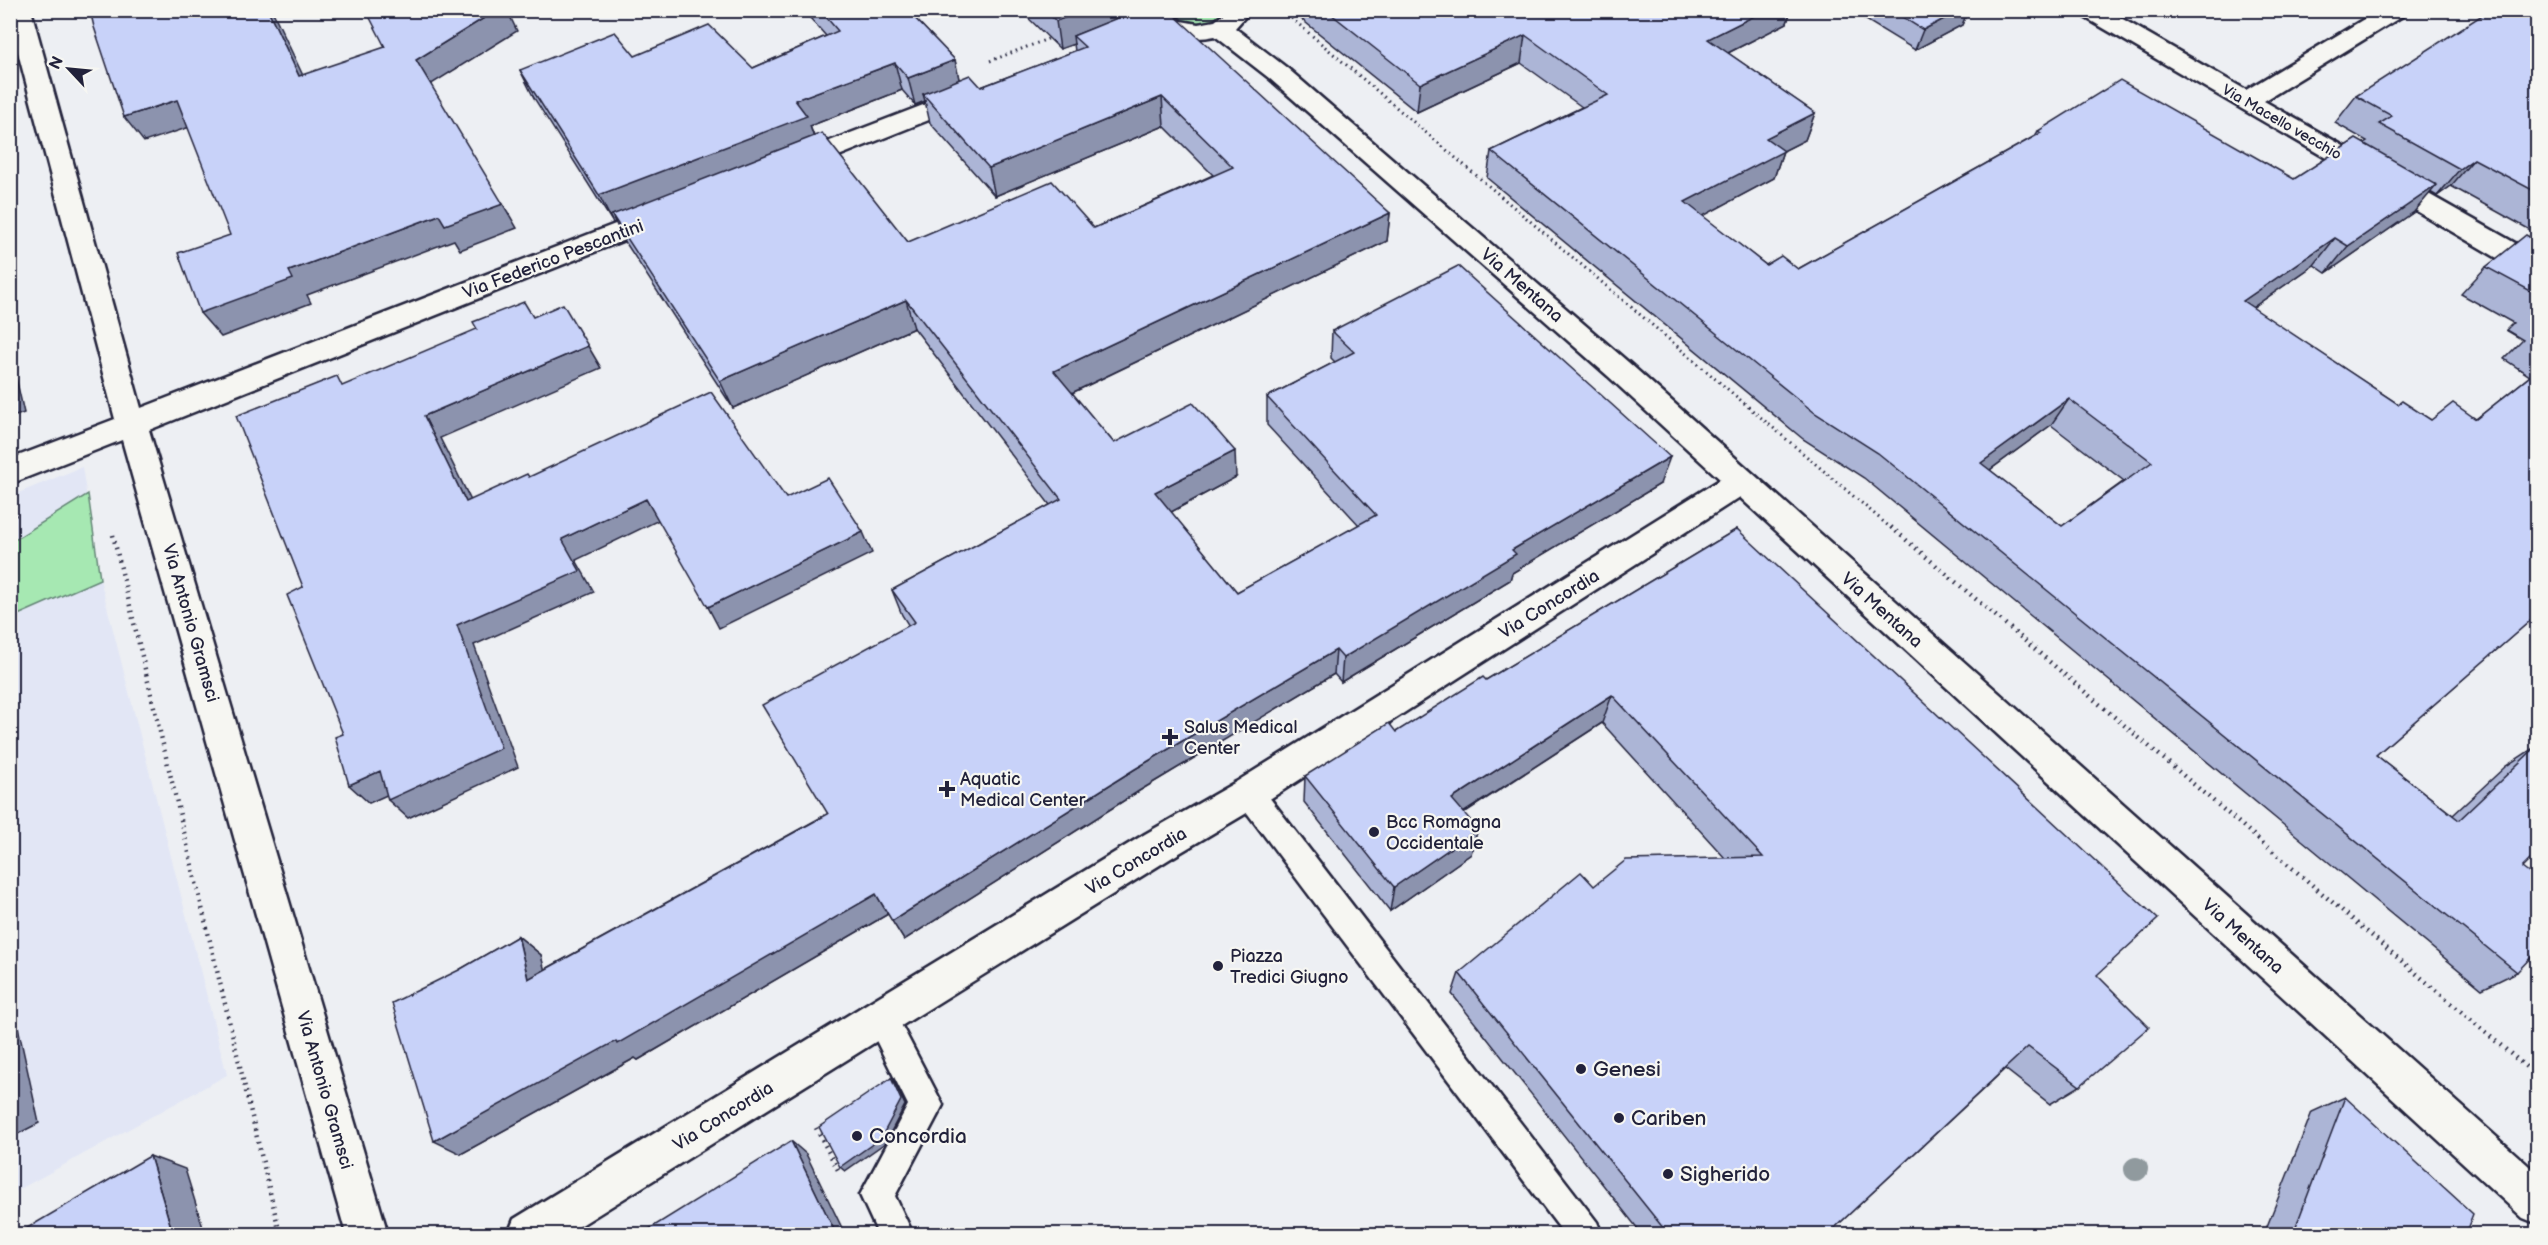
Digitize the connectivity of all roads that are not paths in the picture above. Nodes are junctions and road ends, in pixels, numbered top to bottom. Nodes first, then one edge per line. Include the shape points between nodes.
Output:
1 (19, 10) edge
2 (2090, 10) edge
3 (2396, 10) edge
4 (1229, 19) edge
5 (1153, 20) edge
6 (996, 85) edge
7 (2246, 101) junction
8 (774, 172) edge
9 (685, 207) edge
10 (2538, 268) edge
11 (130, 424) junction
12 (10, 472) edge
13 (1740, 482) junction
14 (1250, 793) junction
15 (881, 1018) junction
16 (2538, 1203) edge
17 (367, 1234) edge
18 (529, 1234) edge
19 (896, 1234) edge
20 (1585, 1234) edge

1 - 11 street, Via Antonio Gramsci
2 - 7 street, Via Macello vecchio
3 - 7 street
4 - 5 street via 1207,30 1182,29
4 - 13 street, Via Mentana via 1278,73 1609,361
6 - 8 street
7 - 10 street, Via Macello vecchio
9 - 11 street, Via Federico Pescantini
11 - 12 street, Via Federico Pescantini
11 - 17 street, Via Antonio Gramsci via 143,457
13 - 14 street, Via Concordia
13 - 16 street, Via Mentana
14 - 15 street, Via Concordia
14 - 20 lane
15 - 18 street, Via Concordia
15 - 19 lane via 926,1105 877,1195

